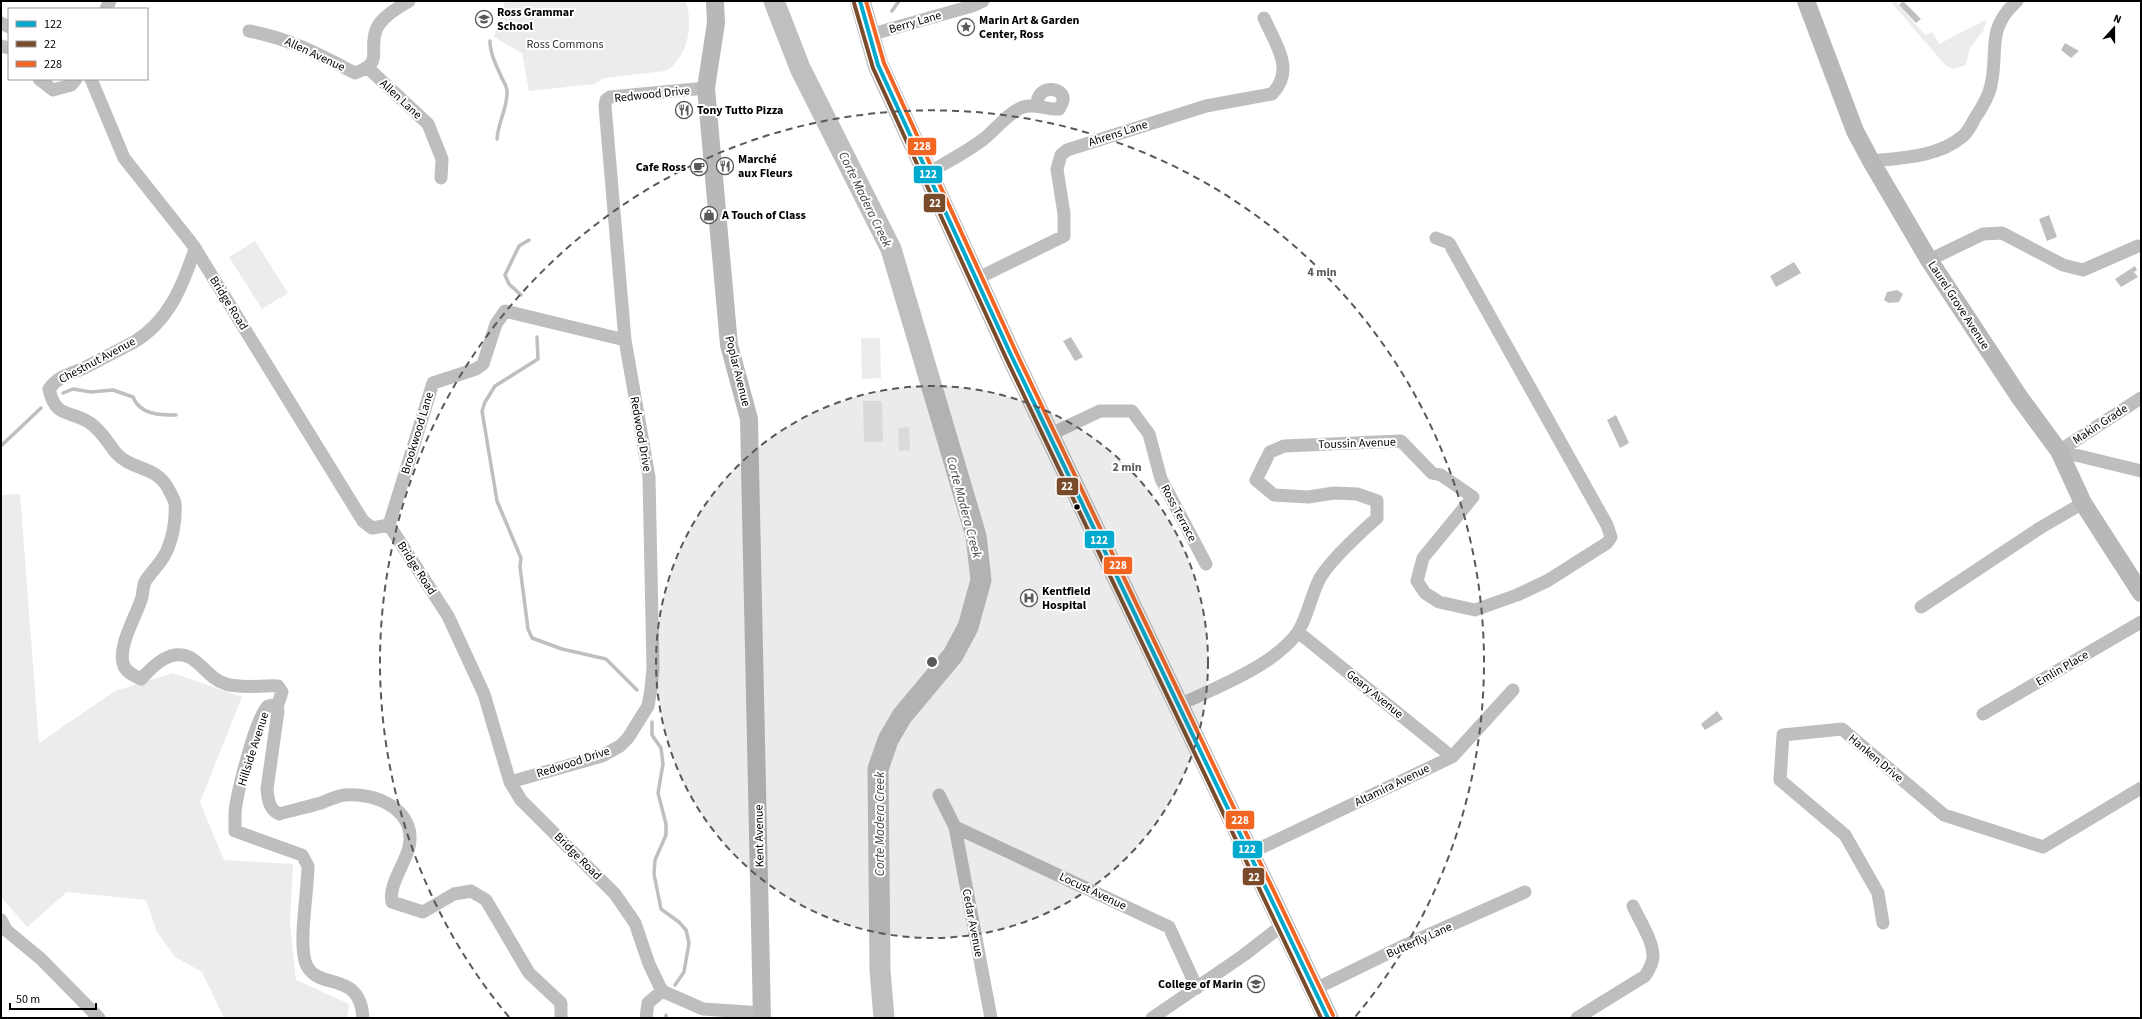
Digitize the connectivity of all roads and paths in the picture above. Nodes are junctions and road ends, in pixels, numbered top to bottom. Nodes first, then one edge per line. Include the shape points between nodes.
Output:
1 (408, 1) edge
2 (715, 1) edge
3 (860, 1) edge
4 (983, 1) edge
5 (1806, 1) edge
6 (2017, 1) edge
7 (1264, 18) dead end
8 (249, 31) dead end
9 (869, 35) junction
10 (368, 68) junction
11 (40, 80) edge
12 (75, 80) edge
13 (90, 80) edge
14 (706, 88) junction
15 (1036, 106) dead end
16 (1870, 161) junction
17 (928, 174) junction
18 (441, 178) dead end
19 (1436, 238) dead end
20 (2138, 246) dead end
21 (195, 249) junction
22 (1929, 260) junction
23 (976, 279) junction
24 (625, 340) junction
25 (2141, 398) edge
26 (1049, 435) junction
27 (2059, 451) junction
28 (2141, 471) edge
29 (2083, 502) junction
30 (389, 525) junction
31 (1206, 564) dead end
32 (2141, 593) edge
33 (1921, 607) dead end
34 (2141, 622) edge
35 (1298, 632) junction
36 (753, 654) joint
37 (1513, 690) dead end
38 (1179, 705) junction
39 (277, 707) junction
40 (1983, 714) dead end
41 (1452, 757) junction
42 (510, 782) junction
43 (2141, 788) edge
44 (939, 795) dead end
45 (955, 827) junction
46 (1250, 853) junction
47 (1525, 892) dead end
48 (1633, 906) dead end
49 (1, 920) edge
50 (1883, 923) dead end
51 (1284, 924) junction
52 (1197, 988) junction
53 (1315, 989) junction
54 (662, 991) junction
55 (762, 1015) edge
56 (99, 1018) edge
57 (363, 1018) edge
58 (561, 1018) edge
59 (646, 1018) edge
60 (991, 1018) edge
61 (1152, 1018) edge
62 (1328, 1018) edge
63 (1577, 1018) edge

1 - 10 street via 393,11 376,31 373,63
2 - 14 street, Poplar Avenue via 716,23
3 - 9 main road
4 - 9 street, Berry Lane
5 - 16 street, Laurel Grove Avenue via 1855,131
6 - 16 street via 2007,10 1999,25 1995,40 1991,86 1980,111 1964,136 1942,148 1916,156
7 - 23 street, Ahrens Lane via 1284,62 1281,80 1272,94 1206,106 1067,150 1061,155 1057,169 1064,214 1064,236
8 - 10 street, Allen Avenue via 278,36 355,73
9 - 17 main road via 880,70
10 - 18 street, Allen Lane via 428,124 442,159
11 - 12 street via 53,90 71,85
13 - 21 street, Bridge Road via 124,158
14 - 24 street, Redwood Drive via 610,97 606,100
14 - 36 street, Poplar Avenue via 729,345 749,419
15 - 17 street via 1024,107 1014,112 985,138
16 - 22 street, Laurel Grove Avenue
17 - 23 main road
19 - 35 street, Toussin Avenue via 1449,243 1607,525 1611,537 1607,543 1547,581 1517,595 1475,610 1440,602 1425,593 1417,581 1423,558 1473,497 1441,475 1432,473 1401,441 1284,446 1270,452 1256,480 1274,495 1308,497 1334,493 1357,494 1377,501 1377,518 1320,578
20 - 22 street via 2083,270 2063,265 2002,233 1983,234
21 - 30 street, Bridge Road via 362,521 372,528
21 - 39 street, Chestnut Avenue via 183,286 163,317 136,341 57,379 50,389 53,404 60,410 89,422 103,434 116,453 130,463 149,469 165,482 175,501 173,533 157,568 145,581 142,598 129,626 123,651 124,666 130,674 141,678 161,660 180,655 191,658 212,678 226,685 278,686 282,692
22 - 27 street, Laurel Grove Avenue via 2020,398
23 - 26 main road
24 - 30 street, Brookwood Lane via 505,311 496,324 483,364 476,369 433,383
24 - 42 street, Redwood Drive via 649,477 653,668 648,706 620,746 595,758
25 - 27 street, Makin Grade
26 - 31 street, Ross Terrace via 1100,411 1132,411 1149,434 1161,479
26 - 38 main road
27 - 28 street
27 - 29 street, Laurel Grove Avenue
29 - 32 street, Laurel Grove Avenue
29 - 33 street
30 - 42 street, Bridge Road via 448,616 484,694
34 - 40 street, Emlin Place
35 - 38 street, Toussin Avenue via 1261,665
35 - 41 street, Geary Avenue
36 - 55 street, Kent Avenue
37 - 41 street, Altamira Avenue
38 - 46 main road
39 - 57 street, Hillside Avenue via 268,706 262,714 245,767 235,811 235,831 302,855 308,866 302,947 306,965 317,977 337,982 353,990 363,1008
39 - 58 street, Hillside Avenue via 267,789 268,802 273,811 279,814 343,795 363,796 390,804 406,819 410,830 409,847 390,894 392,902 423,912 454,894 471,891 486,900 529,974 561,1003
41 - 46 street, Altamira Avenue
42 - 54 street, Bridge Road via 521,800 615,894 634,923
43 - 50 street, Hanken Drive via 2043,847 1944,815 1842,729 1783,735 1780,780 1845,835 1878,893
44 - 45 street, Cedar Avenue
45 - 52 street, Locust Avenue via 1169,927
45 - 60 street, Cedar Avenue
46 - 51 main road
47 - 53 street, Butterfly Lane
48 - 63 street via 1650,941 1653,955 1651,966 1645,976
49 - 56 street via 6,930 41,959
51 - 52 street
51 - 53 main road
52 - 61 street
53 - 62 main road
54 - 55 street via 703,1009
54 - 59 street via 648,1003

